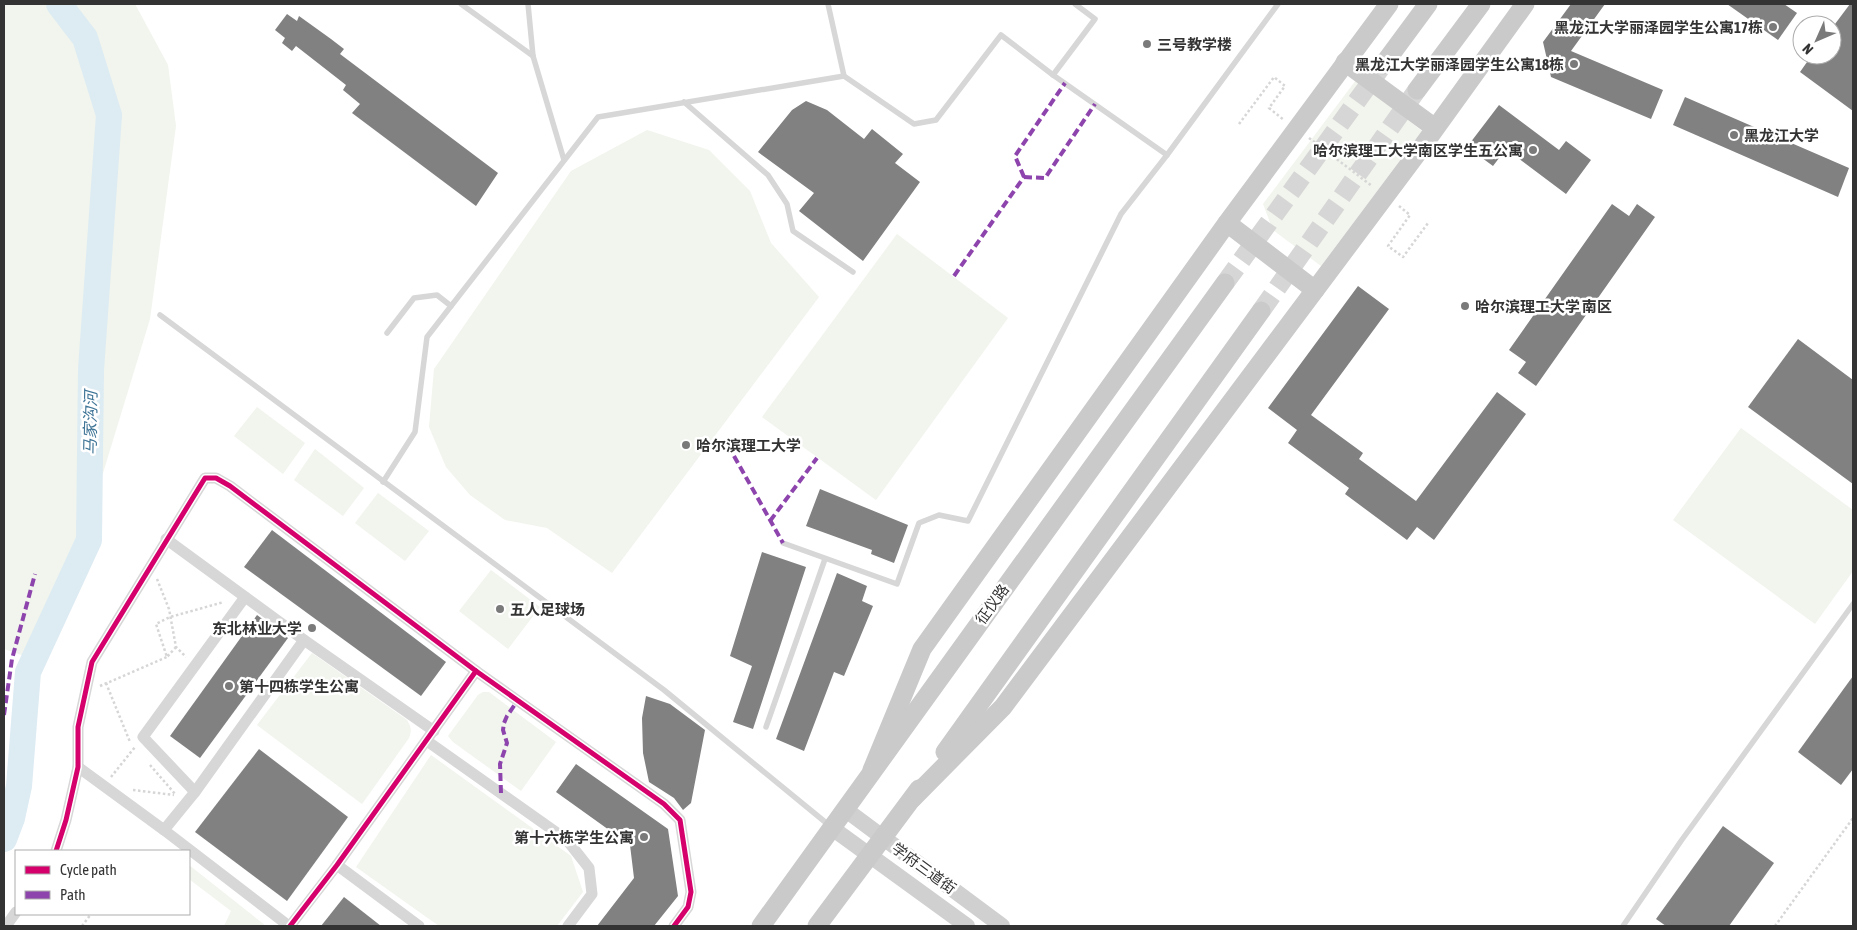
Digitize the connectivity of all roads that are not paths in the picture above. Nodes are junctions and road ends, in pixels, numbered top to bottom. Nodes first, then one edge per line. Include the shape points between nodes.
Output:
1 (461, 4) edge
2 (528, 4) edge
3 (828, 4) edge
4 (1075, 4) edge
5 (1278, 4) edge
6 (1389, 4) edge
7 (1428, 4) edge
8 (1481, 4) edge
9 (1525, 4) edge
10 (533, 56) junction
11 (1346, 62) junction
12 (1383, 66) tunnel mouth
13 (1053, 75) junction
14 (844, 76) junction
15 (1416, 90) tunnel mouth
16 (684, 102) junction
17 (1435, 128) junction
18 (1167, 155) junction
19 (564, 160) junction
20 (1227, 223) junction
21 (853, 272) dead end
22 (1224, 283) tunnel mouth
23 (1315, 290) junction
24 (451, 306) junction
25 (1261, 311) tunnel mouth
26 (160, 316) dead end
27 (387, 333) dead end
28 (384, 482) junction
29 (166, 539) junction
30 (783, 543) dead end
31 (825, 559) junction
32 (245, 597) junction
33 (1853, 604) edge
34 (304, 640) junction
35 (476, 671) junction
36 (766, 727) dead end
37 (434, 731) junction
38 (427, 741) junction
39 (78, 768) junction
40 (872, 770) junction
41 (195, 792) junction
42 (912, 799) junction
43 (846, 810) junction
44 (832, 828) junction
45 (164, 830) junction
46 (882, 838) junction
47 (56, 850) edge
48 (868, 856) junction
49 (337, 865) junction
50 (15, 914) edge
51 (9, 925) edge
52 (290, 926) edge
53 (419, 926) edge
54 (568, 926) edge
55 (674, 926) edge
56 (761, 926) edge
57 (817, 926) edge
58 (967, 926) edge
59 (1002, 926) edge
60 (1624, 926) edge

1 - 10 lane
2 - 10 lane
3 - 14 lane
4 - 13 lane via 1095,19
5 - 18 lane
6 - 11 main road
7 - 12 main road
8 - 15 main road
9 - 17 main road
10 - 19 lane
11 - 17 main road
11 - 20 main road
13 - 14 lane via 1002,35 936,120 914,124
13 - 18 lane
14 - 16 lane
16 - 19 lane via 598,117
16 - 21 lane via 768,175 787,204 793,230
17 - 23 main road
18 - 31 lane via 1121,214 968,521 939,515 919,524 896,584
19 - 24 lane
20 - 23 main road
20 - 40 main road via 922,649
22 - 40 main road, 征仪路
23 - 42 main road via 1003,707
24 - 27 lane via 437,295 414,298
24 - 28 lane via 427,336 415,432
25 - 42 main road
26 - 28 lane
28 - 44 lane via 664,690
29 - 32 street
29 - 35 street via 205,478 216,478
29 - 39 street via 92,662 78,727
30 - 31 lane
31 - 36 lane
32 - 34 street
32 - 41 street via 143,737
33 - 60 lane via 1681,841
34 - 37 street
34 - 41 street
35 - 37 street
35 - 55 street via 664,804 680,820 690,892 688,907
37 - 38 street
38 - 49 street
38 - 54 street via 567,840 589,868 592,894
39 - 45 street
39 - 47 street
40 - 43 main road, 征仪路
41 - 45 street
42 - 46 main road
43 - 44 main road, 征仪路
43 - 46 main road, 学府三道街
44 - 48 main road, 学府三道街
44 - 56 main road, 征仪路
45 - 52 street
46 - 48 main road
46 - 59 main road, 学府三道街
48 - 57 main road
48 - 58 main road, 学府三道街
49 - 52 street
49 - 53 street
50 - 51 street

